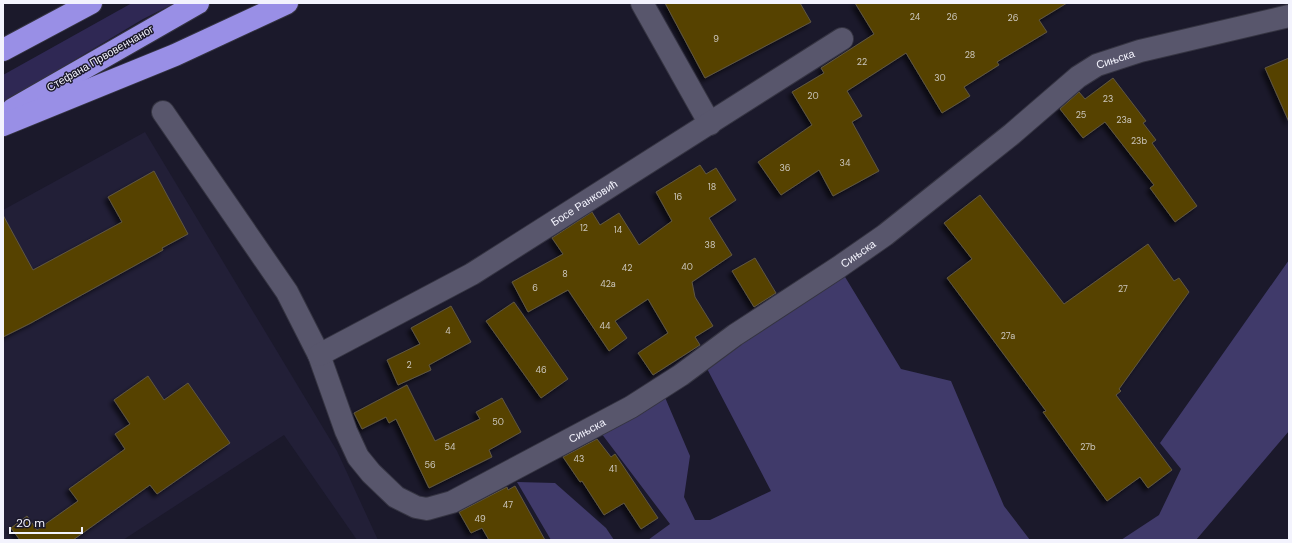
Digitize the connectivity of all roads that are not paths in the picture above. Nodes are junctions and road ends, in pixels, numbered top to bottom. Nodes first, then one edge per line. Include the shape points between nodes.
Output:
1 (86, 3) edge
2 (91, 3) edge
3 (198, 3) edge
4 (287, 3) edge
5 (642, 3) edge
6 (1289, 16) edge
7 (842, 38) dead end
8 (3, 50) edge
9 (163, 112) dead end
10 (3, 115) edge
11 (710, 124) junction
12 (3, 125) edge
13 (320, 355) junction

1 - 2 highway
2 - 8 highway
3 - 10 highway, Стефана Првовенчаног
4 - 12 highway via 175,55
5 - 11 street
6 - 13 street, Сињска via 1140,51 1097,65 1078,77 1012,134 885,236 735,335 681,376 630,407 458,498 427,509 416,508 396,497 358,457 346,431
7 - 11 street, Босе Ранковић
9 - 13 street via 287,292
11 - 13 street, Босе Ранковић via 472,274

